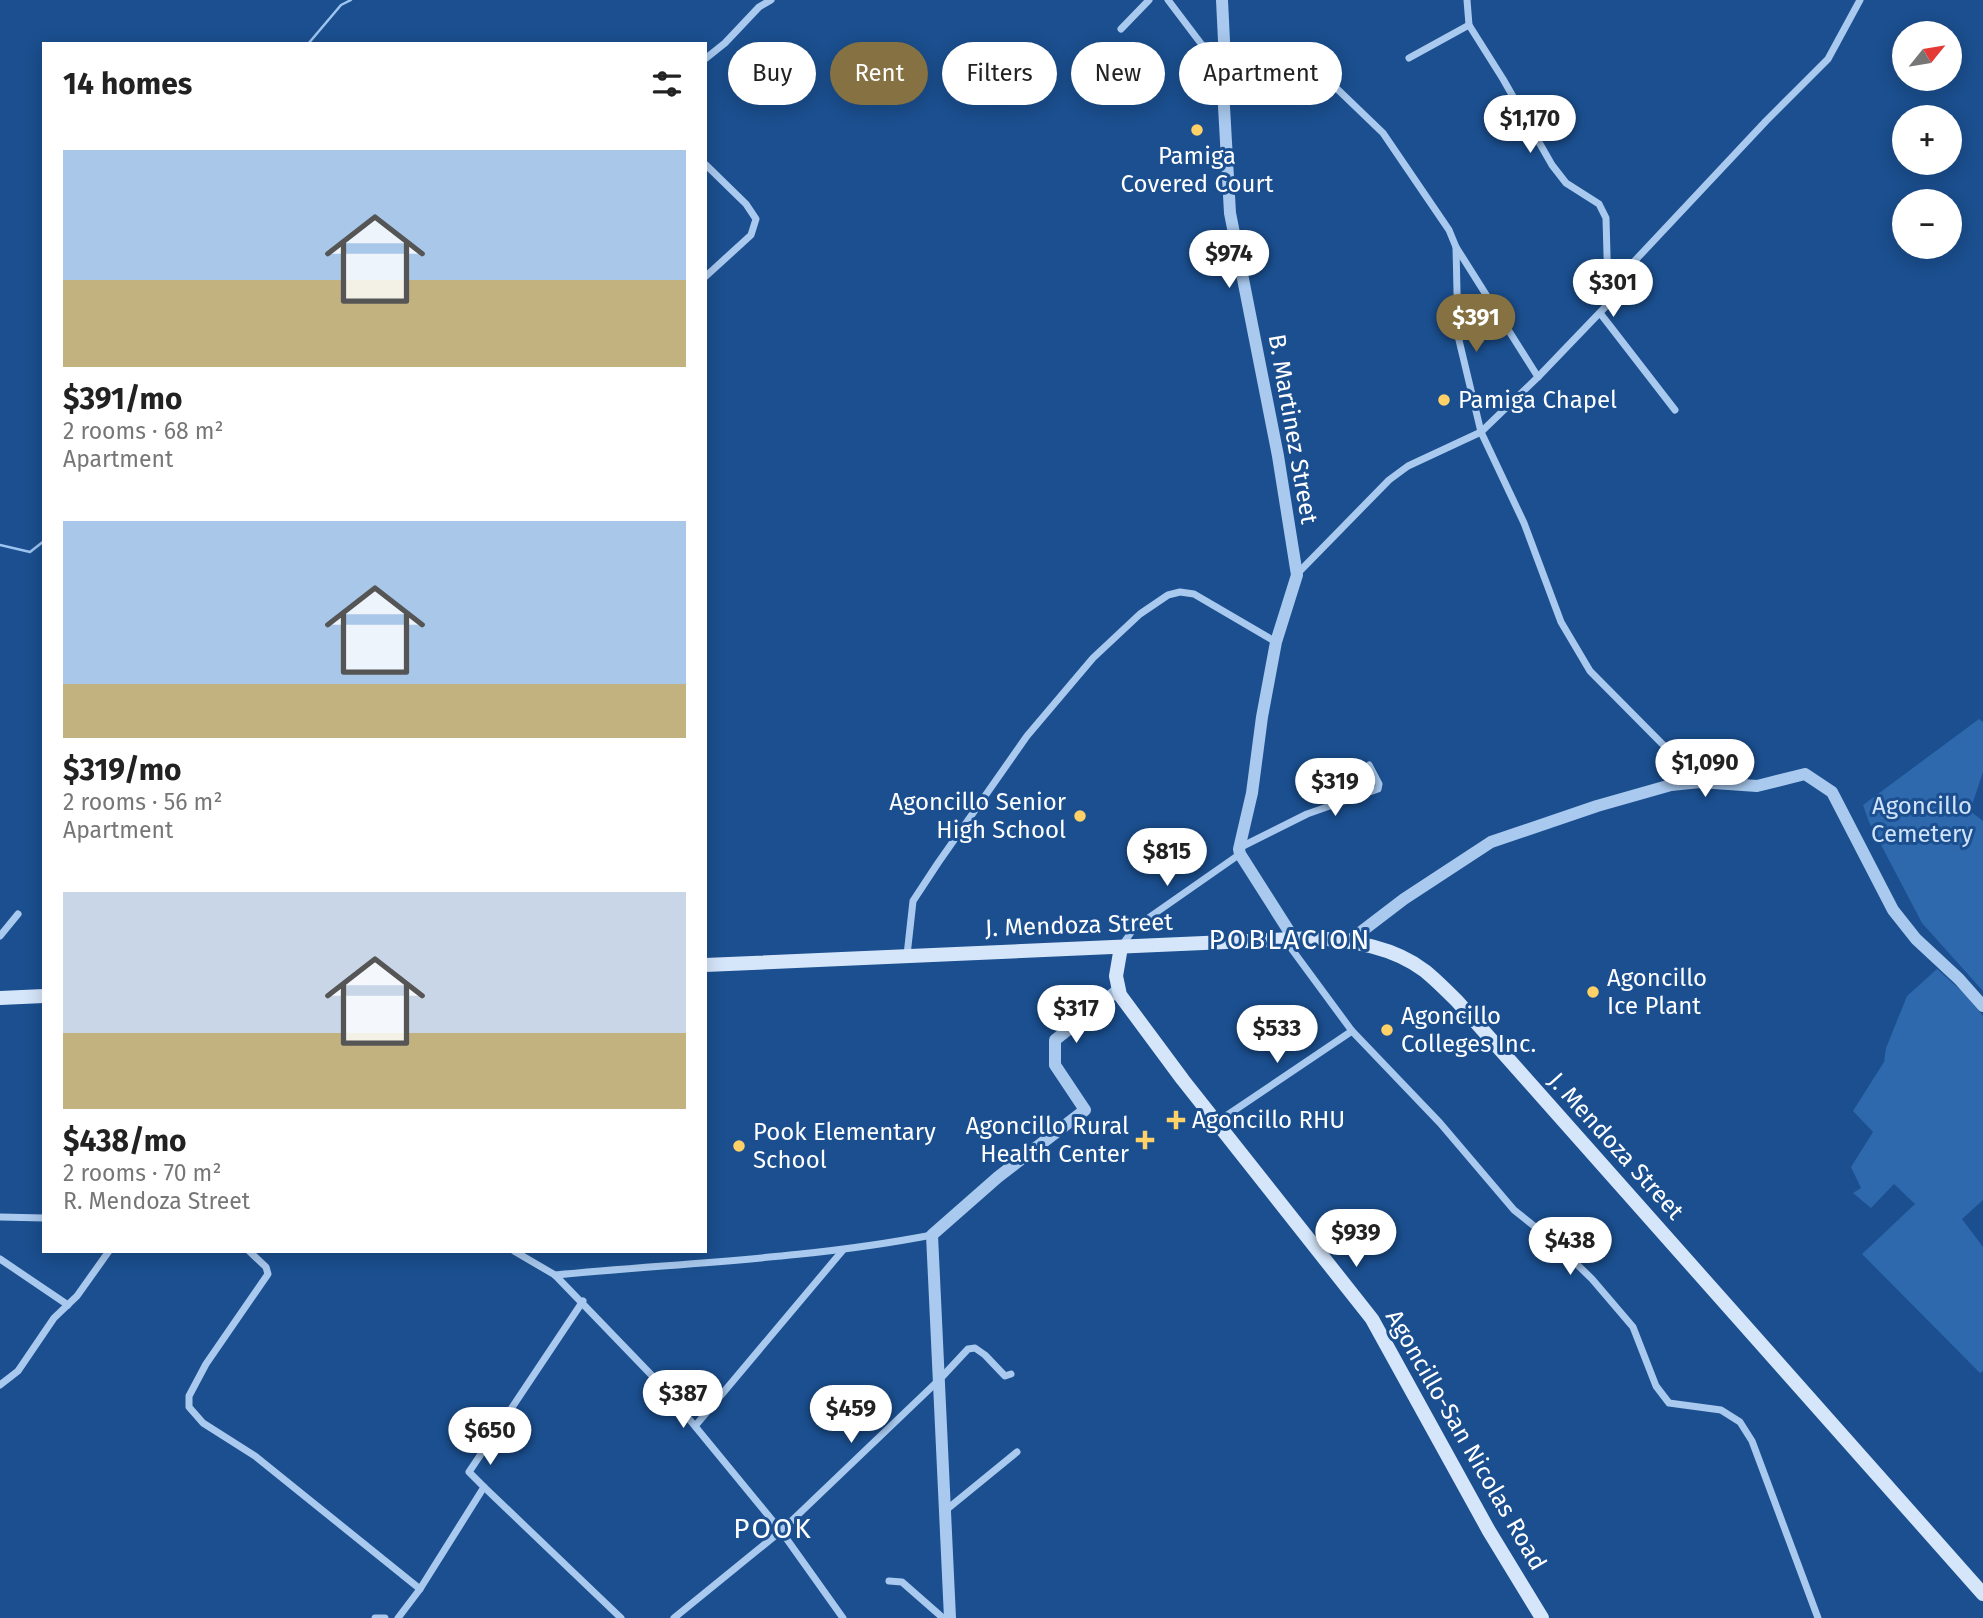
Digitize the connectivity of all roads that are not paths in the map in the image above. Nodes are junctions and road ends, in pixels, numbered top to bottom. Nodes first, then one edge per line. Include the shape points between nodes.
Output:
1 (771, 0) edge
2 (1149, 0) edge
3 (1168, 0) edge
4 (1222, 0) edge
5 (1467, 0) edge
6 (1860, 0) edge
7 (1469, 25) junction
8 (1121, 29) dead end
9 (1200, 42) edge
10 (1224, 42) edge
11 (707, 57) edge
12 (1409, 58) dead end
13 (1342, 94) edge
14 (1223, 105) edge
15 (707, 166) edge
16 (1456, 247) junction
17 (707, 275) edge
18 (1609, 303) junction
19 (1600, 313) junction
20 (1538, 377) junction
21 (1675, 410) dead end
22 (1481, 432) junction
23 (1297, 575) junction
24 (1276, 642) junction
25 (1369, 765) dead end
26 (1700, 782) junction
27 (1239, 851) junction
28 (18, 914) dead end
29 (0, 936) edge
30 (1289, 939) junction
31 (1349, 941) junction
32 (1121, 947) junction
33 (907, 955) junction
34 (711, 965) edge
35 (1118, 990) junction
36 (42, 996) edge
37 (0, 998) edge
38 (1983, 1006) edge
39 (1352, 1031) junction
40 (1217, 1122) junction
41 (0, 1217) edge
42 (42, 1218) edge
43 (932, 1235) junction
44 (843, 1250) junction
45 (107, 1253) edge
46 (251, 1253) edge
47 (517, 1253) edge
48 (0, 1259) edge
49 (555, 1275) junction
50 (583, 1301) junction
51 (68, 1305) junction
52 (1012, 1374) dead end
53 (940, 1379) junction
54 (0, 1385) edge
55 (696, 1425) junction
56 (1017, 1452) dead end
57 (484, 1488) junction
58 (946, 1510) junction
59 (781, 1531) junction
60 (889, 1581) dead end
61 (420, 1589) junction
62 (1983, 1594) edge
63 (375, 1618) edge
64 (385, 1618) edge
65 (398, 1618) edge
66 (621, 1618) edge
67 (674, 1618) edge
68 (843, 1618) edge
69 (943, 1618) edge
70 (950, 1618) edge
71 (1542, 1618) edge
72 (1818, 1618) edge

1 - 11 street
2 - 8 street
3 - 9 street
4 - 10 street, B. Martinez Street
5 - 7 street
6 - 18 street via 1828,59 1613,284
7 - 12 street
7 - 18 street via 1552,165 1566,183 1599,204 1606,218
13 - 16 street via 1382,133
14 - 23 street, B. Martinez Street via 1230,213
15 - 17 street via 756,219 751,236
16 - 20 street
16 - 22 street via 1458,336
18 - 19 street
19 - 20 street
19 - 21 street
20 - 22 street
22 - 23 street via 1408,466 1389,480
22 - 26 street via 1524,523 1561,622 1590,671
23 - 24 street
24 - 27 street
24 - 33 street via 1194,594 1168,595 1140,614 1093,658 1027,736 938,863 913,901
25 - 27 street via 1378,789 1307,814
26 - 31 street via 1671,785 1597,806 1492,842
26 - 38 street via 1757,786 1805,774 1832,792 1893,910
27 - 30 street
27 - 32 street via 1134,928
28 - 29 street
30 - 31 main road, J. Mendoza Street
30 - 32 main road, J. Mendoza Street
30 - 39 street
31 - 62 main road, J. Mendoza Street via 1394,953 1424,970 1457,1001
32 - 33 main road, J. Mendoza Street
32 - 35 main road
33 - 34 main road, J. Mendoza Street
35 - 40 main road, Agoncillo-San Nicolas Road
35 - 43 street via 1055,1040 1055,1065 1085,1110
36 - 37 main road
39 - 40 street
39 - 72 street via 1440,1123 1514,1210 1555,1242 1633,1327 1656,1386 1669,1403 1721,1410 1740,1422 1752,1441
40 - 71 main road, Agoncillo-San Nicolas Road via 1372,1319
41 - 42 street
43 - 44 street
43 - 53 street
44 - 49 street
44 - 55 street
45 - 51 street
46 - 61 street via 268,1274 206,1364 189,1396 189,1407 203,1423 255,1457
47 - 49 street
48 - 51 street
49 - 50 street
50 - 55 street
50 - 57 street via 469,1472
51 - 54 street via 18,1371
52 - 53 street via 1004,1376 975,1348 968,1349
53 - 58 street
53 - 59 street
55 - 59 street
56 - 58 street
57 - 61 street
57 - 66 street
58 - 70 street
59 - 67 street
59 - 68 street
60 - 69 street via 902,1582
61 - 65 street
63 - 64 street

